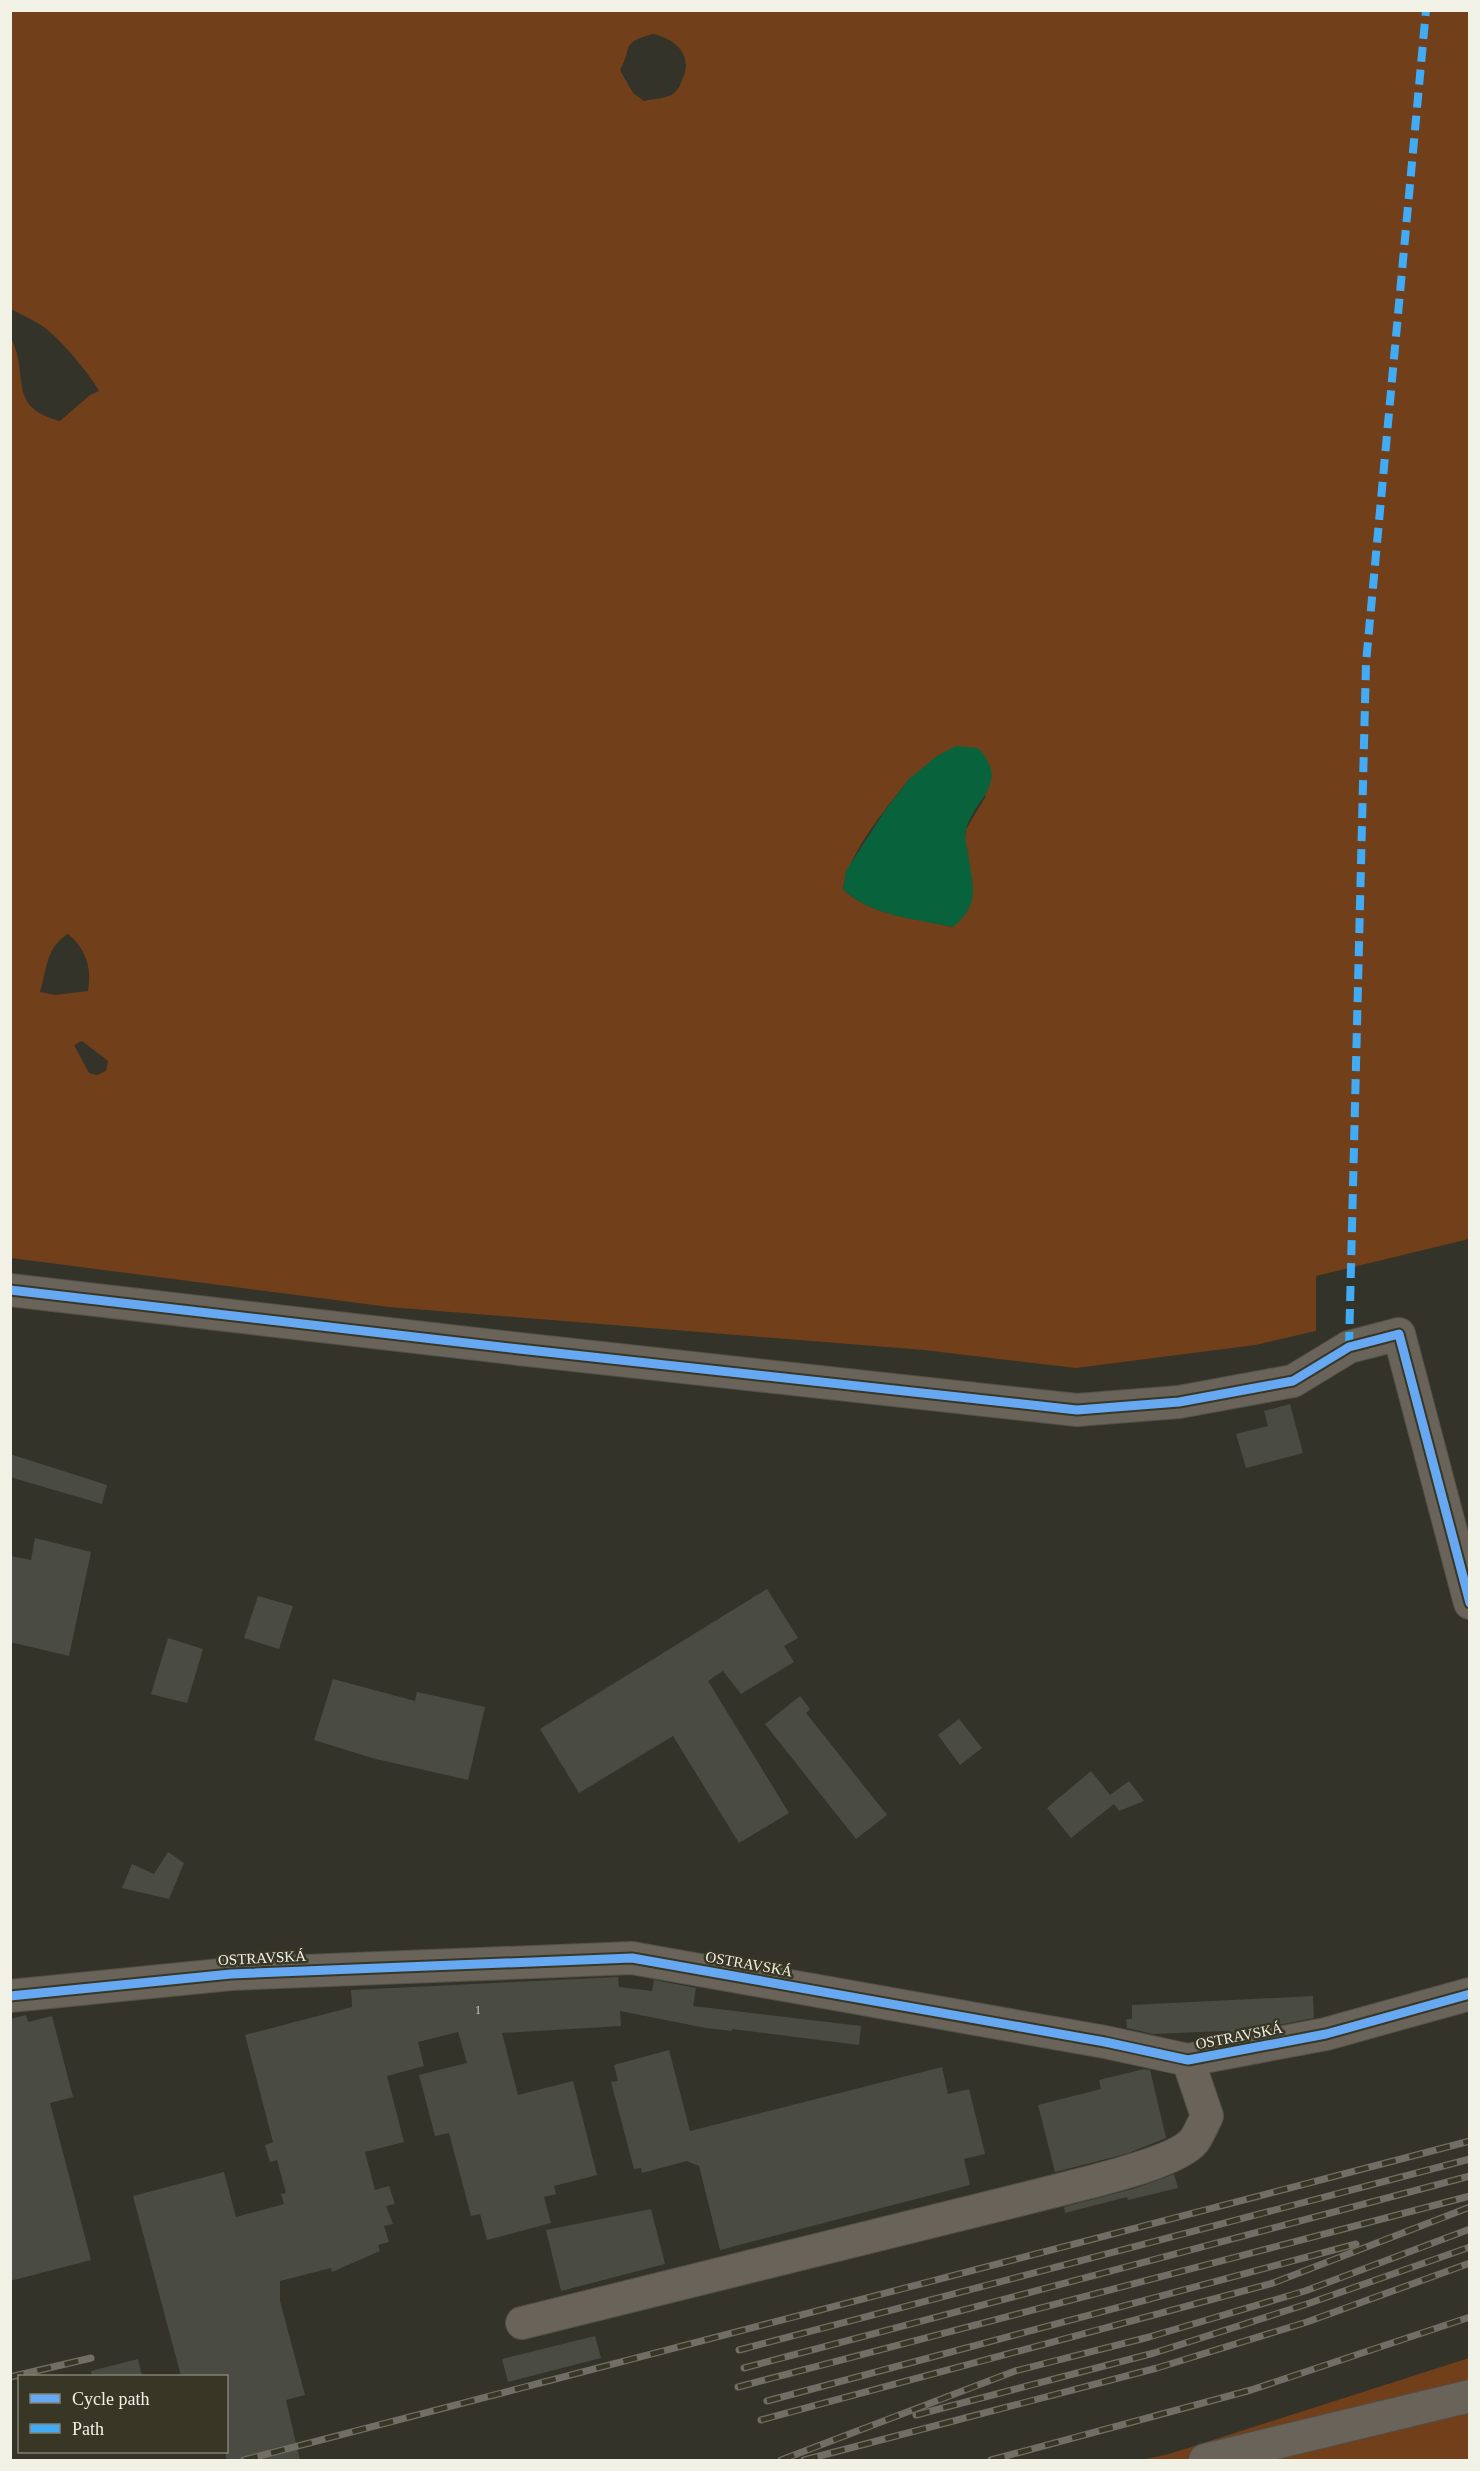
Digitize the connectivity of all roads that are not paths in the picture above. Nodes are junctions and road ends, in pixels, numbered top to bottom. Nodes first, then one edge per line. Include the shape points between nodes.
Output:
1 (10, 1290) edge
2 (1470, 1603) edge
3 (1470, 1994) edge
4 (10, 1996) edge
5 (1188, 2060) junction
6 (522, 2323) dead end
7 (1470, 2396) edge
8 (1205, 2460) edge

1 - 2 street via 1077,1410 1179,1402 1293,1381 1349,1347 1399,1334
3 - 5 street, OSTRAVSKÁ via 1326,2034
4 - 5 street, OSTRAVSKÁ via 231,1974 632,1958
5 - 6 street via 1207,2116 1193,2142 1170,2156 1059,2190
7 - 8 street

